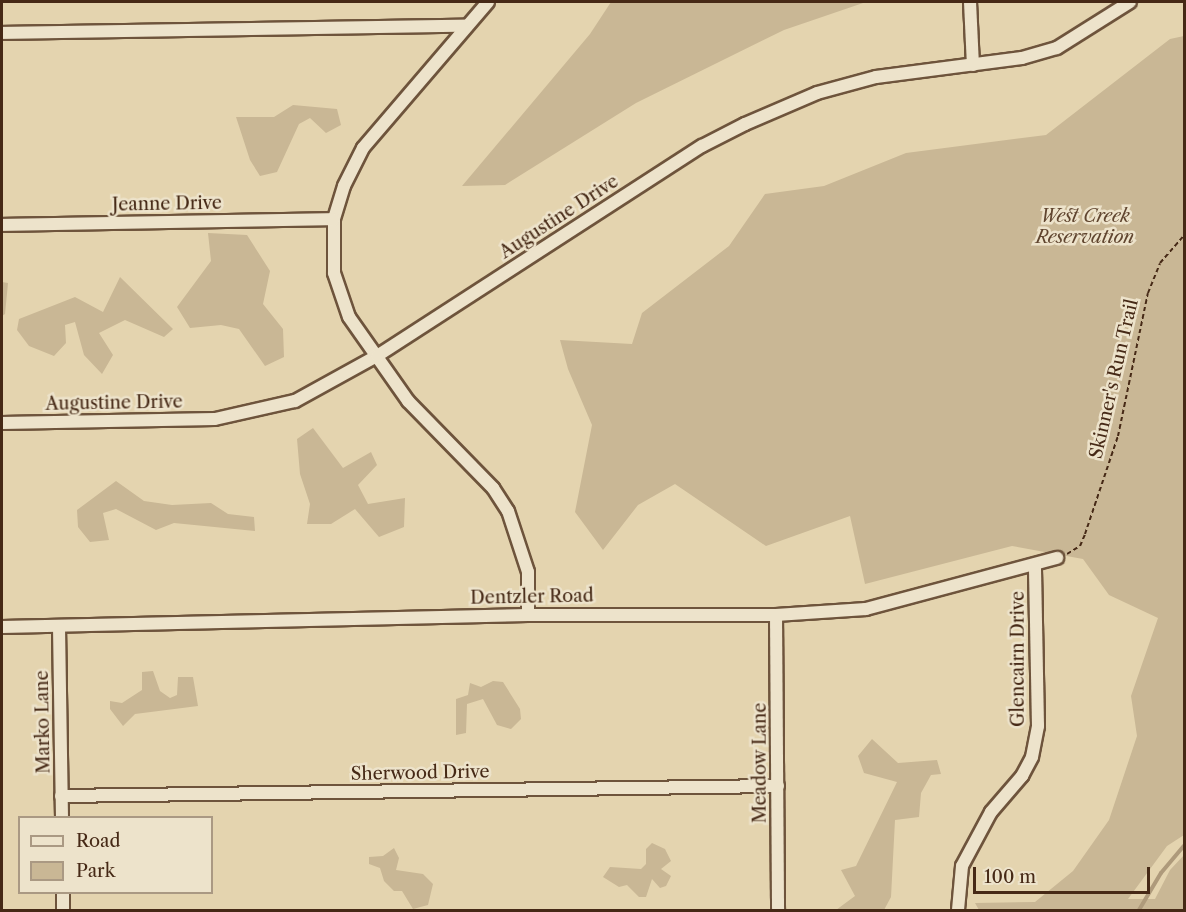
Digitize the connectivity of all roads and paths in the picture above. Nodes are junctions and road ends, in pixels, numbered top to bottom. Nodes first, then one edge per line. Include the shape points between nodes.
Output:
1 (488, 2) edge
2 (970, 2) edge
3 (1130, 2) edge
4 (467, 26) junction
5 (2, 33) edge
6 (973, 65) junction
7 (334, 219) junction
8 (2, 225) edge
9 (1185, 235) edge
10 (377, 356) junction
11 (2, 423) edge
12 (1057, 558) joint
13 (1035, 565) junction
14 (528, 615) junction
15 (776, 615) junction
16 (2, 627) edge
17 (59, 627) junction
18 (778, 786) junction
19 (62, 796) junction
20 (62, 816) edge
21 (63, 894) edge
22 (63, 910) edge
23 (778, 910) edge
24 (958, 910) edge

1 - 4 street
2 - 6 street
3 - 6 street, Augustine Drive via 1098,26 1057,48
4 - 5 street
4 - 7 street via 363,148 344,186
6 - 10 street, Augustine Drive via 876,77 817,93 745,124 702,146
7 - 8 street, Jeanne Drive
7 - 10 street via 334,273 349,317
9 - 12 path, Skinner's Run Trail via 1160,263 1148,292 1118,436 1085,534 1080,546
10 - 11 street, Augustine Drive via 295,401 215,419
10 - 14 street via 408,401 494,488 508,511 528,572
12 - 13 street, Dentzler Road
13 - 15 street, Dentzler Road via 866,609
13 - 24 street, Glencairn Drive via 1038,726 1032,757 1022,776 991,812 962,866
14 - 15 street, Dentzler Road
14 - 17 street, Dentzler Road
15 - 18 street, Meadow Lane
16 - 17 street, Dentzler Road
17 - 19 street, Marko Lane
18 - 19 street, Sherwood Drive
18 - 23 street, Meadow Lane
19 - 20 street, Marko Lane
21 - 22 street

